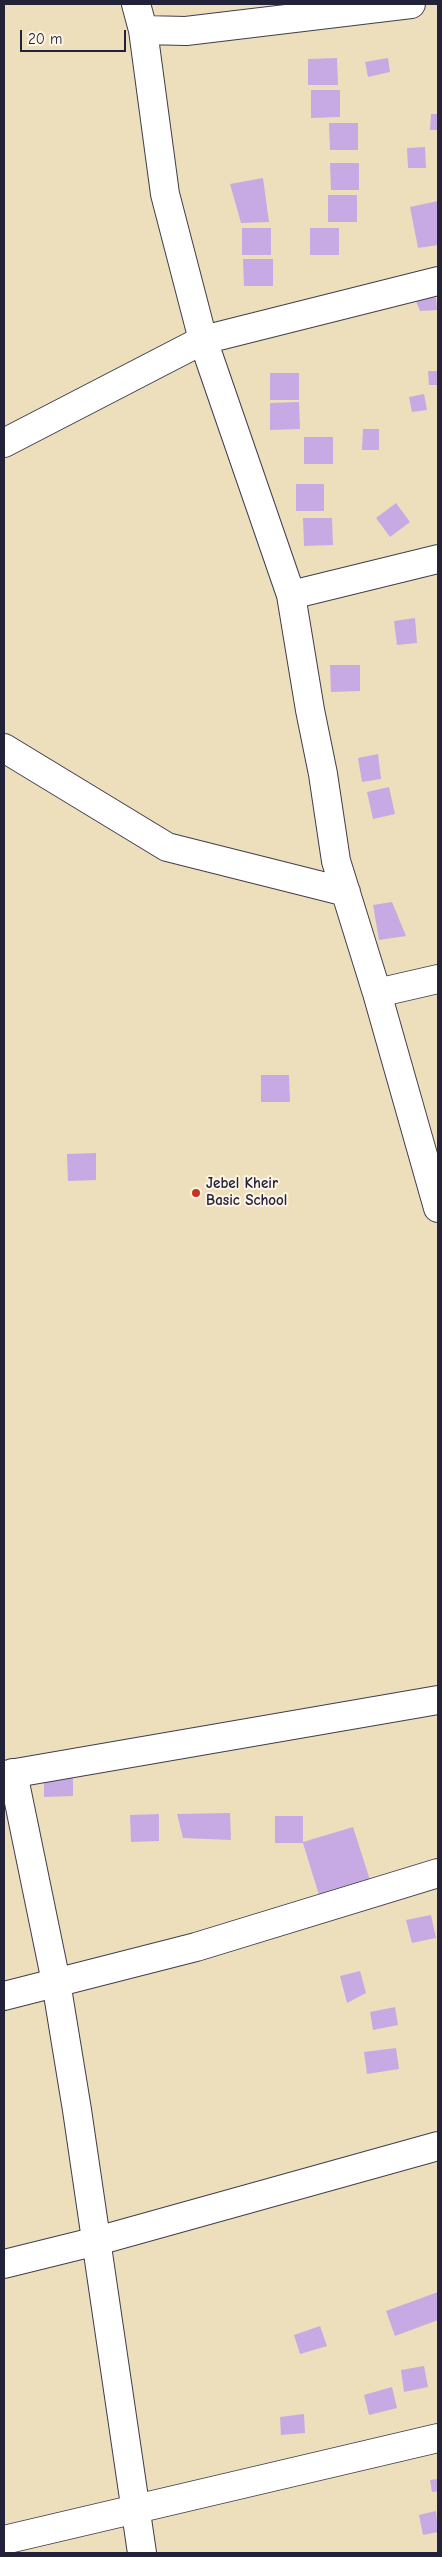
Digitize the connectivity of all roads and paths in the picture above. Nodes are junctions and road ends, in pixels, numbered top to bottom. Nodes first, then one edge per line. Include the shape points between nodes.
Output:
1 (136, 4) edge
2 (411, 4) edge
3 (144, 30) junction
4 (438, 281) edge
5 (203, 340) junction
6 (4, 442) edge
7 (438, 559) edge
8 (291, 595) junction
9 (4, 748) edge
10 (346, 892) junction
11 (438, 979) edge
12 (377, 993) junction
13 (438, 1208) edge
14 (438, 1700) edge
15 (8, 1774) edge
16 (438, 1873) edge
17 (56, 1982) junction
18 (4, 1996) edge
19 (438, 2146) edge
20 (97, 2241) junction
21 (4, 2264) edge
22 (438, 2438) edge
23 (136, 2509) junction
24 (4, 2540) edge
25 (142, 2553) edge

1 - 3 street
2 - 3 street via 186,31
3 - 5 street via 164,194
4 - 5 street
5 - 6 street
5 - 8 street
7 - 8 street
8 - 10 street via 336,862
9 - 10 street via 167,847
10 - 12 street
11 - 12 street
12 - 13 street
14 - 15 street
15 - 17 street
16 - 17 street via 196,1947
17 - 18 street
17 - 20 street
19 - 20 street
20 - 21 street
20 - 23 street
22 - 23 street
23 - 24 street
23 - 25 street

